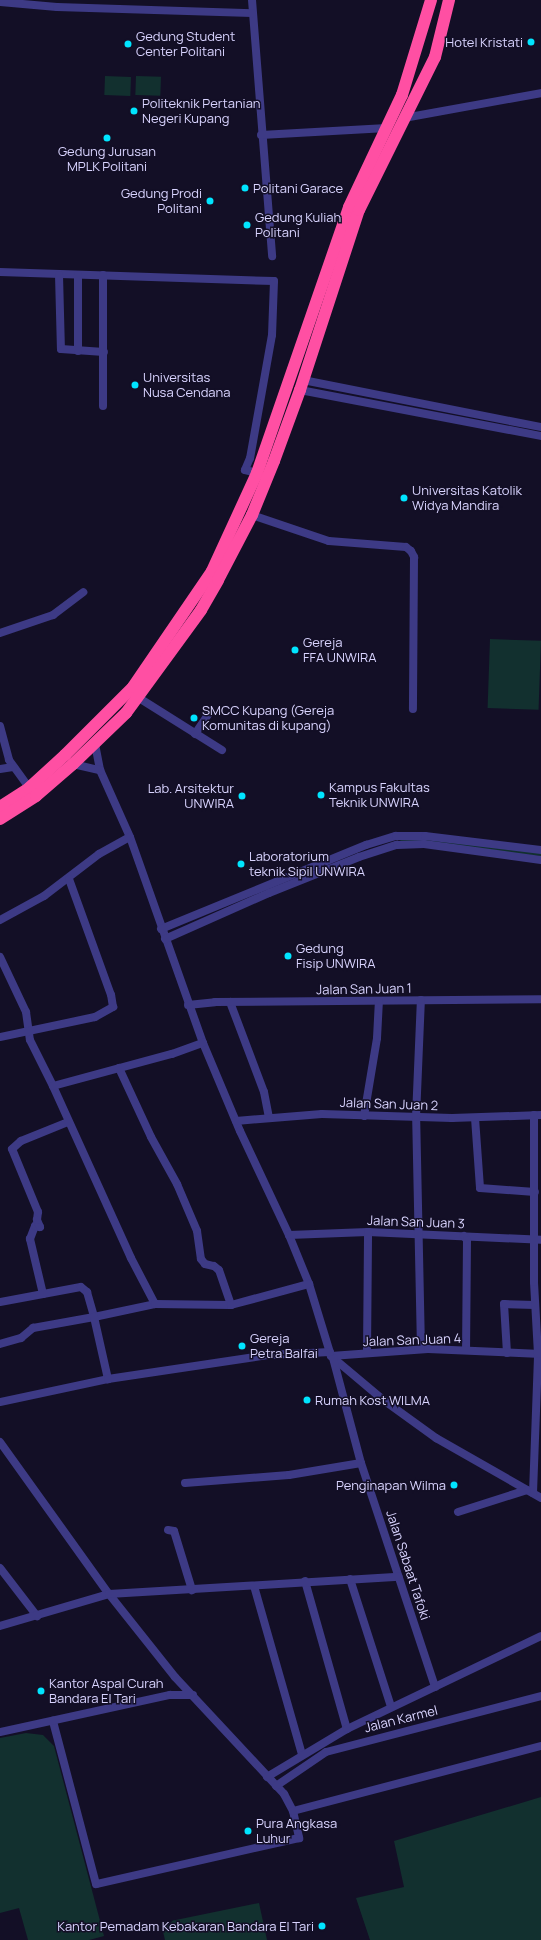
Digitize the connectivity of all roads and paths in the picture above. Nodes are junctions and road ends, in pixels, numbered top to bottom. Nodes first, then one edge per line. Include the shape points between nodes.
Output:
1 (252, 0) edge
2 (431, 0) edge
3 (449, 0) edge
4 (2, 2) edge
5 (252, 13) junction
6 (417, 49) junction
7 (435, 57) junction
8 (541, 93) edge
9 (404, 118) junction
10 (387, 128) junction
11 (261, 135) junction
12 (272, 256) dead end
13 (0, 272) edge
14 (59, 275) junction
15 (78, 275) junction
16 (103, 275) junction
17 (78, 351) junction
18 (104, 352) junction
19 (302, 385) junction
20 (103, 406) dead end
21 (477, 414) junction
22 (474, 423) junction
23 (541, 427) edge
24 (541, 436) edge
25 (257, 473) junction
26 (246, 513) junction
27 (83, 592) dead end
28 (0, 633) edge
29 (152, 671) junction
30 (139, 698) junction
31 (413, 709) dead end
32 (208, 713) dead end
33 (0, 726) edge
34 (195, 734) junction
35 (95, 744) junction
36 (222, 750) dead end
37 (73, 764) junction
38 (13, 767) junction
39 (0, 769) edge
40 (100, 770) junction
41 (29, 788) junction
42 (0, 807) edge
43 (0, 819) edge
44 (130, 837) junction
45 (519, 847) junction
46 (541, 850) edge
47 (518, 857) junction
48 (541, 860) edge
49 (69, 879) junction
50 (234, 898) junction
51 (238, 907) junction
52 (0, 920) edge
53 (161, 929) junction
54 (165, 939) junction
55 (0, 957) edge
56 (541, 999) edge
57 (421, 1000) junction
58 (379, 1001) junction
59 (230, 1002) junction
60 (188, 1004) junction
61 (28, 1032) junction
62 (0, 1037) edge
63 (203, 1043) junction
64 (119, 1068) junction
65 (53, 1086) junction
66 (538, 1115) edge
67 (364, 1116) junction
68 (416, 1117) junction
69 (269, 1118) junction
70 (475, 1118) junction
71 (236, 1121) junction
72 (68, 1122) junction
73 (538, 1173) edge
74 (535, 1192) junction
75 (368, 1232) junction
76 (417, 1233) junction
77 (289, 1235) junction
78 (464, 1236) junction
79 (538, 1240) edge
80 (309, 1284) junction
81 (43, 1294) junction
82 (0, 1302) edge
83 (156, 1304) junction
84 (231, 1305) junction
85 (535, 1305) junction
86 (94, 1317) junction
87 (0, 1344) edge
88 (421, 1349) junction
89 (466, 1349) junction
90 (367, 1353) junction
91 (507, 1353) junction
92 (539, 1354) edge
93 (331, 1356) junction
94 (108, 1379) junction
95 (0, 1402) edge
96 (1, 1446) edge
97 (361, 1463) junction
98 (185, 1482) dead end
99 (530, 1491) junction
100 (541, 1498) edge
101 (458, 1512) dead end
102 (168, 1530) dead end
103 (0, 1568) edge
104 (399, 1576) junction
105 (350, 1579) junction
106 (305, 1581) junction
107 (254, 1586) junction
108 (192, 1590) junction
109 (109, 1594) junction
110 (37, 1616) junction
111 (0, 1626) edge
112 (541, 1636) edge
113 (435, 1687) junction
114 (193, 1695) junction
115 (541, 1696) edge
116 (391, 1707) junction
117 (54, 1721) junction
118 (347, 1729) junction
119 (0, 1732) edge
120 (541, 1746) edge
121 (302, 1755) junction
122 (267, 1777) junction
123 (276, 1786) junction
124 (293, 1811) junction

1 - 5 street
2 - 6 highway
3 - 7 highway
4 - 5 street via 57,7
5 - 11 street
6 - 7 highway
6 - 10 highway via 402,95
7 - 9 highway
8 - 9 street
9 - 19 highway via 359,210
10 - 11 street
10 - 25 highway via 348,207
11 - 12 street
13 - 14 street
14 - 15 street
14 - 17 street via 60,346 63,350
15 - 16 street
15 - 17 street
16 - 18 street
16 - 25 street via 274,281 272,335 250,458 245,470
17 - 18 street
18 - 20 street
19 - 21 street
19 - 22 street
19 - 26 highway
21 - 22 street
21 - 23 street
22 - 24 street
25 - 26 highway
26 - 29 highway via 201,610
26 - 31 street via 329,541 406,547 411,551 414,557
27 - 28 street via 53,615
29 - 30 highway
29 - 41 highway
30 - 34 street
30 - 35 highway
32 - 34 street
33 - 38 street via 6,752
34 - 36 street
35 - 37 highway
35 - 40 street, Jalan Sabaat Tafoki
37 - 40 street
37 - 43 highway via 36,796
38 - 39 street
38 - 41 street
40 - 44 street, Jalan Sabaat Tafoki
41 - 42 highway
44 - 49 street via 98,854
44 - 53 street, Jalan Sabaat Tafoki
45 - 46 street
45 - 47 street
45 - 50 street via 425,836 396,836 366,845
47 - 48 street
47 - 51 street via 424,844 397,845 359,857
49 - 52 street via 33,903
49 - 61 street via 111,994 113,1007 95,1017
50 - 51 street
50 - 53 street
51 - 54 street
53 - 54 street, Jalan Sabaat Tafoki
54 - 60 street, Jalan Sabaat Tafoki
55 - 61 street via 26,1012
56 - 57 street, Jalan San Juan 1
57 - 58 street, Jalan San Juan 1
57 - 68 street
58 - 59 street, Jalan San Juan 1
58 - 67 street via 377,1038
59 - 60 street, Jalan San Juan 1
59 - 69 street via 264,1092
60 - 63 street, Jalan Sabaat Tafoki
61 - 62 street
61 - 65 street
63 - 64 street
63 - 71 street, Jalan Sabaat Tafoki
64 - 65 street
64 - 84 street via 183,1197 197,1231 201,1259 205,1264 219,1270
65 - 72 street
66 - 70 street, Jalan San Juan 2
66 - 73 street
67 - 68 street, Jalan San Juan 2
67 - 69 street, Jalan San Juan 2 via 322,1114
68 - 70 street, Jalan San Juan 2
68 - 76 street
69 - 71 street, Jalan San Juan 2
70 - 74 street via 480,1188
71 - 77 street, Jalan Sabaat Tafoki
72 - 81 street via 21,1141 12,1149 38,1212 37,1220 40,1227 35,1226 30,1239
72 - 83 street
73 - 74 street
74 - 79 street
75 - 76 street, Jalan San Juan 3
75 - 77 street, Jalan San Juan 3
75 - 90 street
76 - 78 street, Jalan San Juan 3
76 - 88 street
77 - 80 street, Jalan Sabaat Tafoki
78 - 79 street, Jalan San Juan 3
78 - 89 street
79 - 85 street
80 - 84 street
80 - 93 street, Jalan Sabaat Tafoki
81 - 82 street
81 - 86 street via 84,1288
83 - 84 street
83 - 86 street
85 - 91 street via 504,1304
85 - 92 street
86 - 87 street via 33,1328 21,1338
86 - 94 street
88 - 89 street, Jalan San Juan 4
88 - 90 street, Jalan San Juan 4
89 - 91 street, Jalan San Juan 4
90 - 93 street, Jalan San Juan 4
91 - 92 street, Jalan San Juan 4
92 - 99 street
93 - 94 street, Jalan San Juan 4 via 268,1356
93 - 97 street, Jalan Sabaat Tafoki
93 - 99 street via 382,1400 436,1438
94 - 95 street, Jalan San Juan 4
96 - 109 street
97 - 98 street via 289,1475
97 - 104 street, Jalan Sabaat Tafoki
99 - 100 street
99 - 101 street
102 - 108 street via 174,1531
103 - 110 street
104 - 105 street
104 - 113 street, Jalan Sabaat Tafoki
105 - 106 street
105 - 116 street
106 - 107 street
106 - 118 street
107 - 108 street
107 - 121 street
108 - 109 street
109 - 110 street
109 - 114 street
110 - 111 street
112 - 113 street
113 - 116 street
114 - 117 street via 170,1695
114 - 122 street
115 - 123 street, Jalan Karmel via 326,1752
116 - 118 street
117 - 119 street
117 - 124 street via 96,1884 299,1838
118 - 121 street
120 - 124 street
121 - 122 street
122 - 123 street
123 - 124 street via 284,1794

